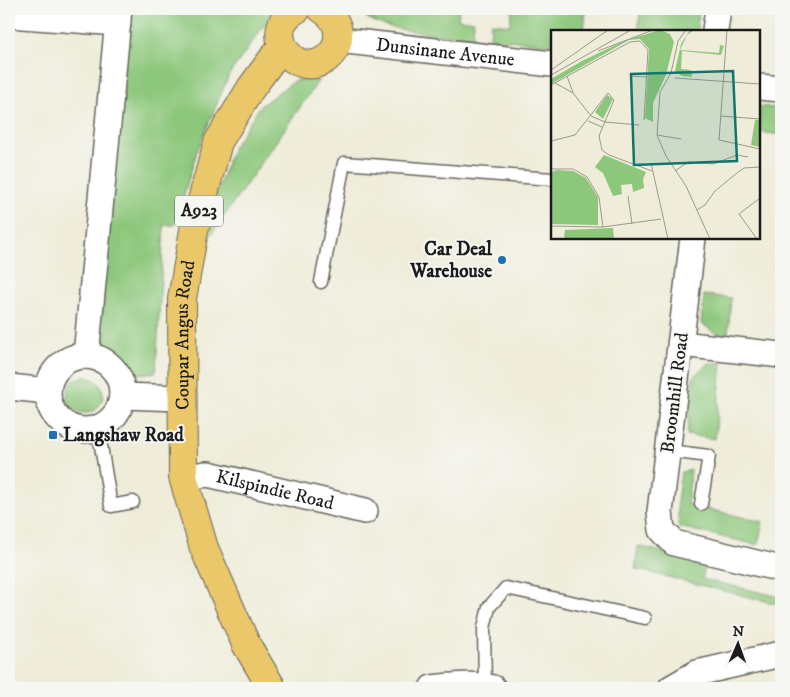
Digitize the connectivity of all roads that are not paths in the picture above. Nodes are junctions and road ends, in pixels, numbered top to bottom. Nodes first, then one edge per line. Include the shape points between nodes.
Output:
1 (297, 9) edge
2 (322, 9) edge
3 (718, 9) edge
4 (9, 15) edge
5 (118, 16) edge
6 (715, 30) edge
7 (338, 40) junction
8 (282, 46) junction
9 (551, 64) edge
10 (760, 86) edge
11 (781, 89) edge
12 (551, 179) edge
13 (693, 239) edge
14 (321, 282) dead end
15 (681, 344) junction
16 (781, 355) edge
17 (86, 356) junction
18 (9, 386) edge
19 (48, 390) junction
20 (122, 396) junction
21 (181, 398) junction
22 (98, 428) junction
23 (668, 451) junction
24 (183, 476) junction
25 (133, 502) dead end
26 (701, 504) dead end
27 (365, 511) dead end
28 (781, 569) edge
29 (645, 618) dead end
30 (781, 654) edge
31 (489, 687) edge
32 (272, 688) edge
33 (432, 688) edge
34 (671, 688) edge

1 - 8 main road via 285,18 281,27
2 - 7 main road via 335,21
3 - 6 street
4 - 5 street
5 - 17 street
7 - 8 main road via 329,57 312,64 294,60
7 - 9 street, Dunsinane Avenue
8 - 21 main road, Coupar Angus Road / A923 via 218,142 194,230 182,300
10 - 11 street
12 - 14 lane via 344,163
13 - 15 street, Broomhill Road
15 - 16 street
15 - 23 street, Broomhill Road
17 - 19 street via 64,362 56,370
17 - 20 street via 97,358 116,372
18 - 19 street
19 - 22 street via 54,414 63,422 74,428
20 - 21 street
20 - 22 street via 114,415
21 - 24 main road, Coupar Angus Road / A923
22 - 25 lane via 111,506
23 - 26 lane via 709,456
23 - 28 street, Broomhill Road via 660,512 662,530 674,543
24 - 27 street, Kilspindie Road via 208,474
24 - 32 main road, Coupar Angus Road / A923 via 204,548 246,644
29 - 31 lane via 506,588 489,607 484,628
30 - 34 street via 697,673
31 - 33 street

